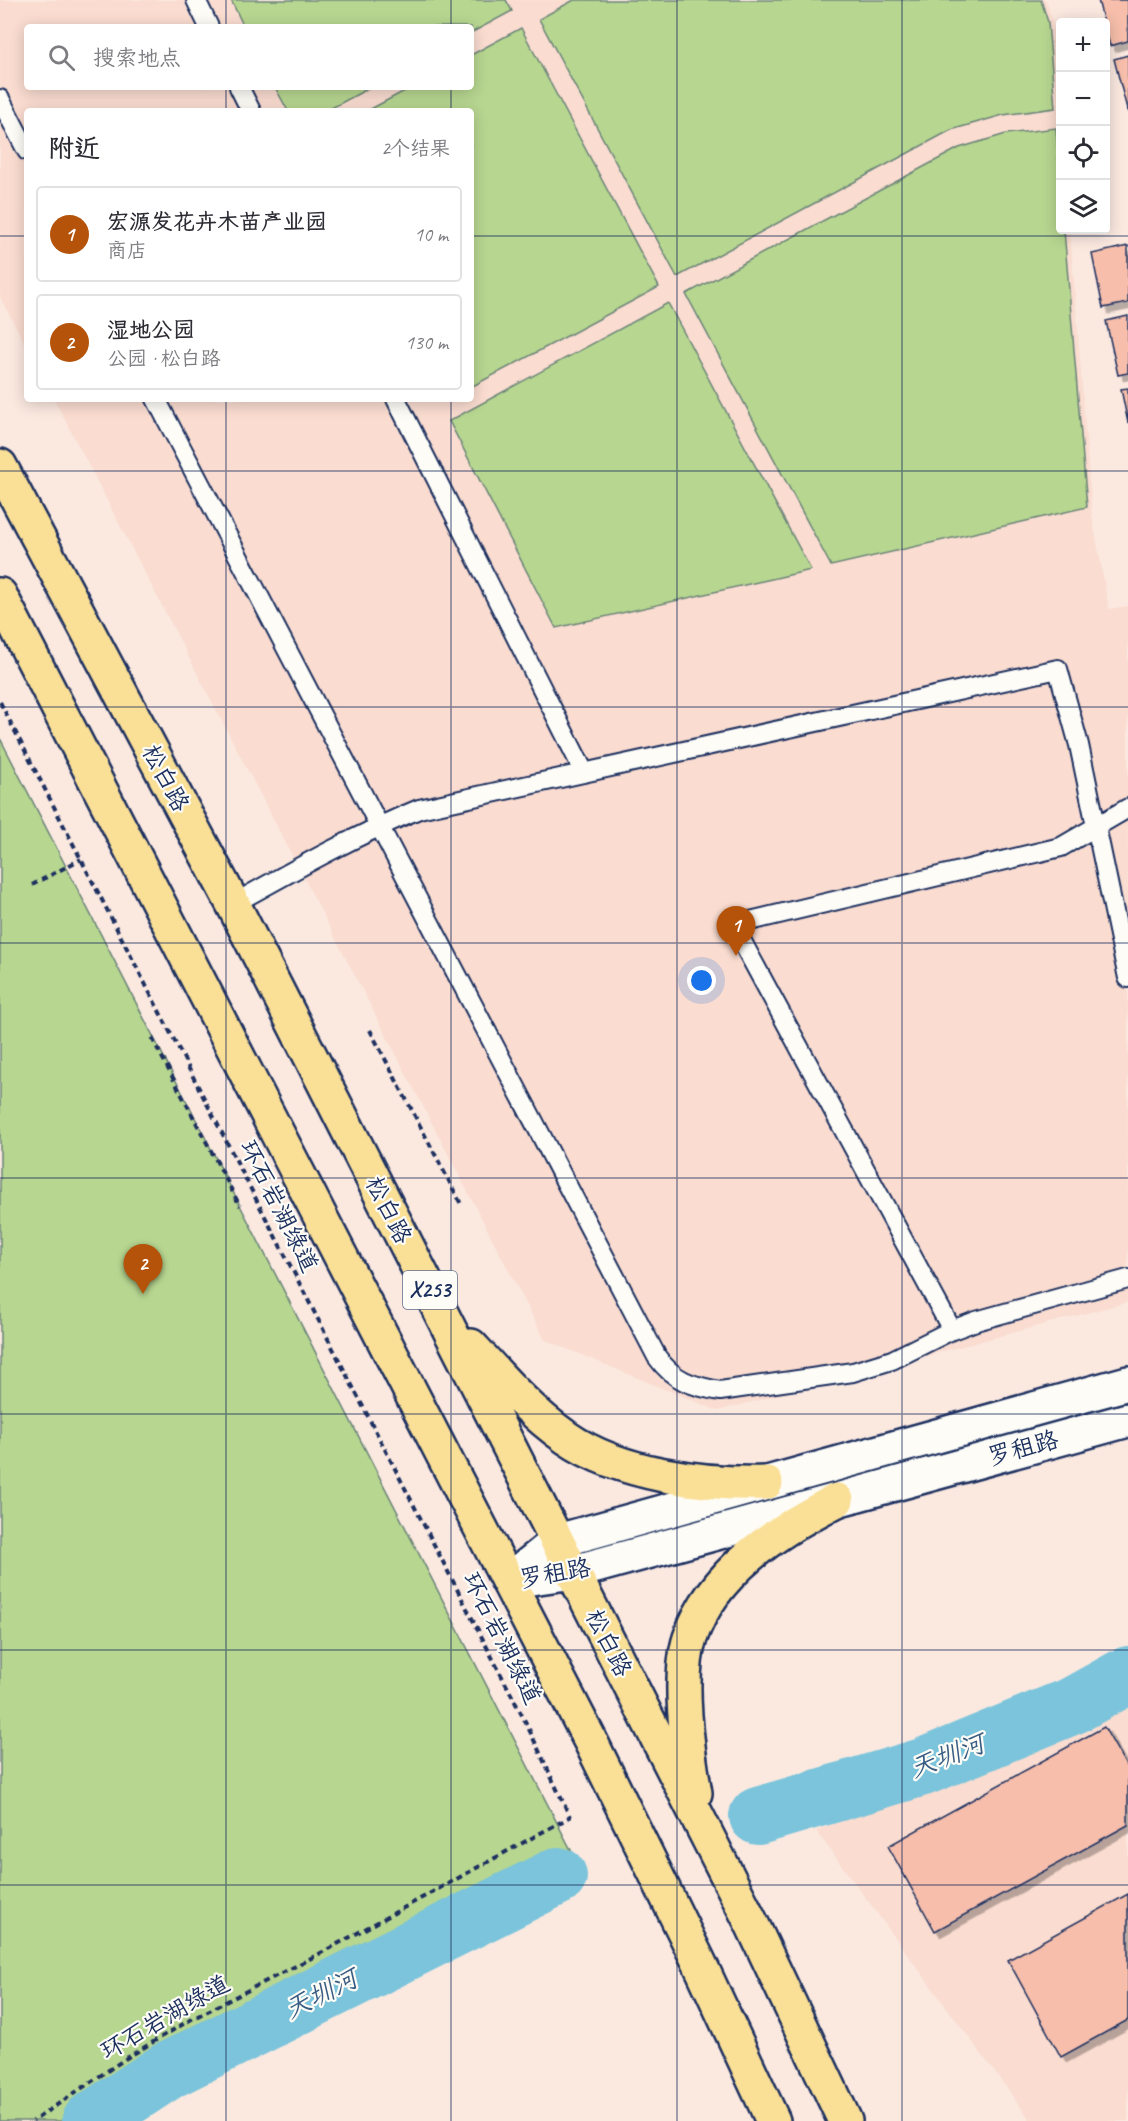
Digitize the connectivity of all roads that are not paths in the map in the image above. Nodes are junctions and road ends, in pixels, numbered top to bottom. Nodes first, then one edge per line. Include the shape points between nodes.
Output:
1 (196, 0) edge
2 (208, 24) edge
3 (241, 90) edge
4 (0, 99) edge
5 (250, 108) edge
6 (24, 145) edge
7 (158, 402) edge
8 (398, 402) edge
9 (0, 466) edge
10 (0, 595) edge
11 (584, 772) junction
12 (1128, 808) edge
13 (379, 825) junction
14 (1096, 826) junction
15 (234, 904) junction
16 (1128, 978) edge
17 (1128, 1279) edge
18 (437, 1303) junction
19 (952, 1330) junction
20 (1128, 1383) edge
21 (1128, 1420) edge
22 (766, 1483) junction
23 (837, 1500) junction
24 (558, 1541) junction
25 (574, 1572) junction
26 (508, 1581) junction
27 (706, 1835) junction
28 (773, 2121) edge
29 (845, 2121) edge

1 - 2 lane
3 - 5 lane
4 - 6 lane
7 - 13 lane
8 - 11 lane
9 - 15 main road, 松白路 / X253
10 - 26 main road, X253
11 - 13 lane via 418,809
11 - 14 lane via 1058,669
12 - 14 lane
13 - 15 lane
13 - 19 lane via 666,1370 701,1387 737,1389 853,1372 892,1360
14 - 16 lane
14 - 19 lane via 1061,847 733,925
15 - 18 main road, 松白路 / X253
17 - 19 lane
18 - 22 main road via 500,1377 550,1424 588,1450 636,1467 698,1481
18 - 24 main road, 松白路 / X253
20 - 22 street, 罗租路
21 - 23 street, 罗租路
22 - 24 street, 罗租路
23 - 25 street, 罗租路
23 - 27 main road via 803,1517 746,1558 721,1584 690,1639 684,1695 693,1780
24 - 25 main road, 松白路 / X253
24 - 26 street, 罗租路
25 - 26 street, 罗租路
25 - 27 main road, 松白路 / X253
26 - 28 main road, X253 via 699,1962
27 - 29 main road, 松白路 / X253

